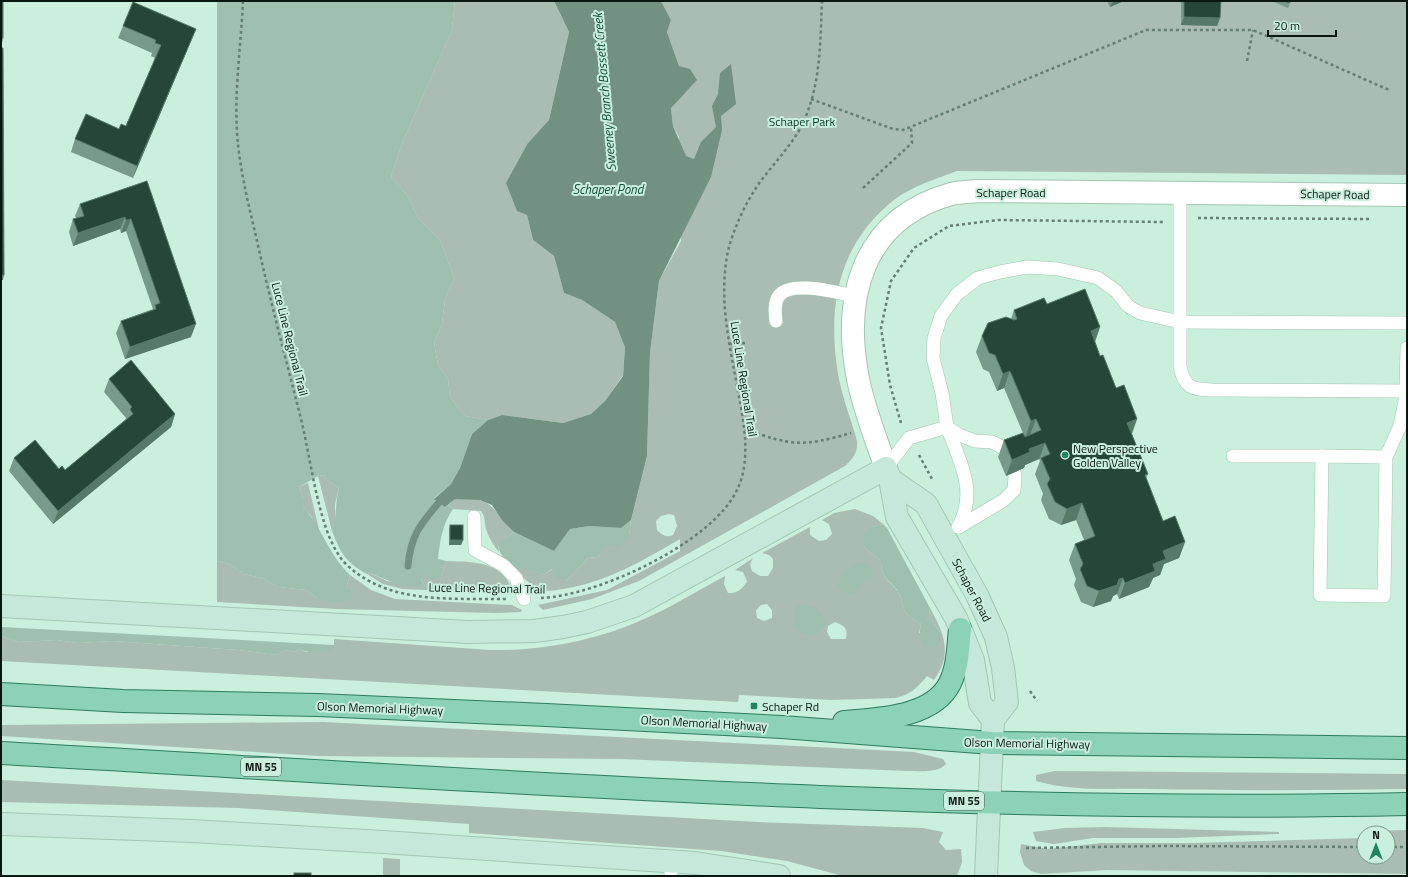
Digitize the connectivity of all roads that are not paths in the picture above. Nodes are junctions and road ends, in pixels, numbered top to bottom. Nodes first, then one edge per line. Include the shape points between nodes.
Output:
1 (1180, 192) junction
2 (1407, 195) edge
3 (855, 296) junction
4 (776, 321) dead end
5 (1180, 322) junction
6 (1407, 323) edge
7 (1407, 348) edge
8 (1407, 390) edge
9 (946, 427) junction
10 (1233, 456) dead end
11 (1322, 456) junction
12 (1386, 457) junction
13 (888, 474) junction
14 (474, 517) dead end
15 (953, 535) junction
16 (524, 599) road end
17 (1, 606) edge
18 (960, 629) junction
19 (1, 694) edge
20 (993, 720) junction
21 (782, 727) junction
22 (992, 743) junction
23 (1407, 748) edge
24 (1, 753) edge
25 (989, 802) junction
26 (1407, 804) edge
27 (1, 824) edge
28 (671, 869) edge
29 (779, 876) edge
30 (986, 876) edge

1 - 2 street, Schaper Road
1 - 3 street, Schaper Road via 978,191 952,194 908,214 885,234 867,259
1 - 5 lane
3 - 4 lane via 807,288 790,288 779,296 775,307
3 - 13 street, Schaper Road via 853,316 858,379
5 - 6 lane
5 - 8 lane via 1180,367 1186,384 1194,389
5 - 9 lane via 1140,313 1128,306 1116,291 1098,278 1058,269 1027,267 978,278 957,294 941,316 934,338 933,358 942,393
7 - 8 lane
8 - 12 lane via 1400,426
9 - 13 lane via 909,438
9 - 15 lane via 966,475 968,496 965,515
9 - 15 lane via 975,441 992,442 1002,447 1012,460 1015,478 1014,490 1004,500
10 - 11 lane
11 - 12 lane
11 - 12 lane via 1320,595 1384,596
13 - 15 street, Schaper Road via 926,504
13 - 17 street via 634,606 587,622 541,630 468,632
13 - 18 street, Schaper Road via 897,517
14 - 16 lane via 475,550 503,565 516,578
15 - 20 street, Schaper Road via 998,644 1007,702
18 - 20 street, Schaper Road via 974,660 980,702
18 - 21 main road via 956,664 950,684 933,701 921,708 905,715
19 - 21 main road, Olson Memorial Highway
20 - 22 street
21 - 22 main road, Olson Memorial Highway
22 - 23 main road, Olson Memorial Highway
22 - 25 street
24 - 25 main road, MN 55 via 772,796
25 - 26 main road, MN 55 via 1162,805
25 - 30 street
27 - 28 street via 200,831
28 - 29 street via 737,868

